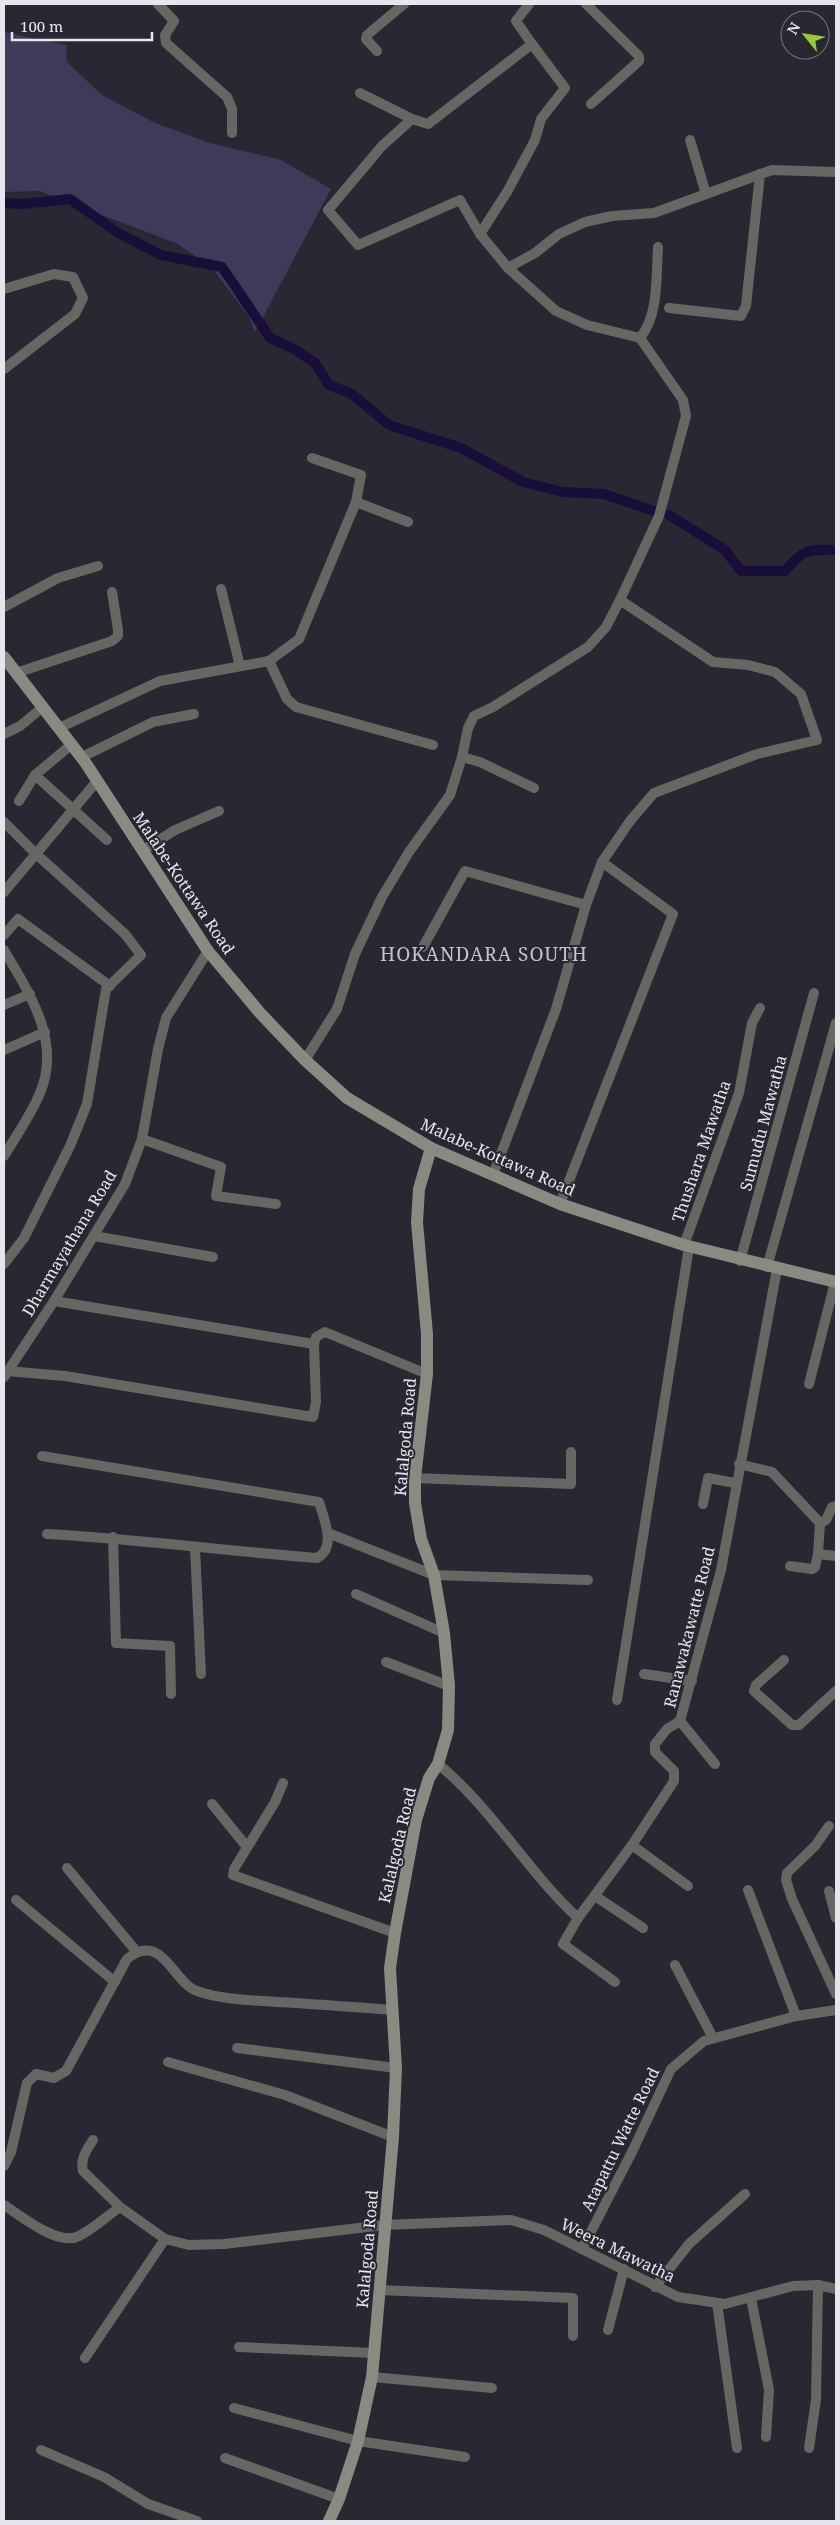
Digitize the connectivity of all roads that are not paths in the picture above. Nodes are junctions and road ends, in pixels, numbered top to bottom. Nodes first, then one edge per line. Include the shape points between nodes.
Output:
1 (158, 4) edge
2 (404, 4) edge
3 (529, 4) edge
4 (586, 4) edge
5 (532, 44) junction
6 (377, 51) dead end
7 (360, 93) dead end
8 (590, 104) dead end
9 (412, 119) junction
10 (232, 133) dead end
11 (690, 140) dead end
12 (836, 172) edge
13 (760, 174) junction
14 (706, 194) junction
15 (480, 234) junction
16 (658, 247) dead end
17 (508, 268) junction
18 (4, 289) edge
19 (669, 308) dead end
20 (640, 338) junction
21 (4, 369) edge
22 (312, 458) dead end
23 (356, 502) junction
24 (408, 522) dead end
25 (98, 566) dead end
26 (221, 589) dead end
27 (112, 592) dead end
28 (620, 600) junction
29 (4, 607) edge
30 (4, 657) edge
31 (270, 661) junction
32 (240, 666) junction
33 (16, 673) junction
34 (43, 707) junction
35 (194, 714) dead end
36 (59, 728) junction
37 (4, 734) edge
38 (72, 744) junction
39 (433, 745) dead end
40 (462, 757) junction
41 (82, 758) junction
42 (35, 776) junction
43 (97, 782) junction
44 (534, 788) dead end
45 (19, 801) dead end
46 (73, 810) junction
47 (219, 811) dead end
48 (4, 822) edge
49 (107, 840) dead end
50 (142, 851) junction
51 (35, 853) junction
52 (602, 862) junction
53 (4, 892) edge
54 (586, 905) junction
55 (4, 934) edge
56 (423, 947) dead end
57 (4, 950) edge
58 (208, 951) junction
59 (110, 986) junction
60 (814, 993) dead end
61 (30, 994) junction
62 (4, 1006) edge
63 (760, 1008) dead end
64 (836, 1023) edge
65 (45, 1032) junction
66 (4, 1050) edge
67 (305, 1060) junction
68 (142, 1138) junction
69 (431, 1148) junction
70 (4, 1156) edge
71 (493, 1175) junction
72 (276, 1204) dead end
73 (560, 1204) junction
74 (94, 1236) junction
75 (687, 1246) junction
76 (213, 1257) dead end
77 (740, 1261) junction
78 (4, 1264) edge
79 (772, 1268) junction
80 (836, 1282) edge
81 (54, 1301) junction
82 (314, 1344) junction
83 (6, 1374) edge
84 (427, 1374) junction
85 (808, 1384) dead end
86 (571, 1452) dead end
87 (42, 1456) dead end
88 (739, 1464) junction
89 (415, 1478) junction
90 (736, 1483) junction
91 (703, 1504) dead end
92 (836, 1506) edge
93 (820, 1523) junction
94 (328, 1533) junction
95 (47, 1534) dead end
96 (113, 1537) junction
97 (195, 1548) junction
98 (818, 1554) junction
99 (836, 1556) edge
100 (790, 1566) dead end
101 (434, 1575) junction
102 (588, 1580) dead end
103 (356, 1594) dead end
104 (444, 1633) junction
105 (784, 1660) dead end
106 (386, 1662) dead end
107 (201, 1674) dead end
108 (644, 1674) dead end
109 (692, 1682) junction
110 (449, 1686) junction
111 (836, 1691) edge
112 (171, 1694) dead end
113 (617, 1700) dead end
114 (680, 1721) junction
115 (438, 1764) junction
116 (715, 1764) dead end
117 (283, 1782) dead end
118 (212, 1804) dead end
119 (829, 1826) dead end
120 (632, 1845) junction
121 (247, 1847) junction
122 (67, 1868) dead end
123 (688, 1886) dead end
124 (748, 1890) dead end
125 (829, 1891) dead end
126 (594, 1896) junction
127 (16, 1900) dead end
128 (578, 1918) junction
129 (836, 1918) edge
130 (643, 1928) dead end
131 (395, 1933) junction
132 (136, 1951) junction
133 (675, 1965) dead end
134 (115, 1982) junction
135 (615, 1982) dead end
136 (836, 1994) edge
137 (392, 2010) junction
138 (836, 2010) edge
139 (796, 2016) junction
140 (713, 2038) junction
141 (237, 2048) dead end
142 (168, 2062) dead end
143 (396, 2068) junction
144 (393, 2137) junction
145 (93, 2140) dead end
146 (4, 2166) edge
147 (746, 2194) dead end
148 (4, 2205) edge
149 (120, 2207) junction
150 (384, 2225) junction
151 (165, 2240) junction
152 (582, 2249) junction
153 (624, 2269) junction
154 (818, 2285) junction
155 (655, 2287) junction
156 (836, 2289) edge
157 (380, 2290) junction
158 (751, 2298) junction
159 (717, 2303) junction
160 (608, 2330) dead end
161 (573, 2336) dead end
162 (239, 2347) dead end
163 (374, 2353) junction
164 (85, 2358) dead end
165 (372, 2377) junction
166 (492, 2388) dead end
167 (234, 2408) dead end
168 (766, 2437) dead end
169 (358, 2441) junction
170 (737, 2448) dead end
171 (809, 2448) dead end
172 (41, 2450) dead end
173 (465, 2457) dead end
174 (225, 2458) dead end
175 (339, 2499) junction
176 (197, 2521) edge
177 (330, 2521) edge

1 - 10 street via 174,21 165,35 166,43 227,97 232,109
2 - 6 street via 368,35 366,39
3 - 5 street via 516,21
4 - 8 street via 639,56 639,61
5 - 9 street via 428,124
5 - 15 street via 565,88 540,119 535,140
7 - 9 street
9 - 15 street via 382,146 328,210 358,244 460,200
11 - 14 street
12 - 13 street via 772,170
13 - 14 street
13 - 19 street via 746,306 741,316
14 - 17 street via 654,213 585,222 559,234 536,253
15 - 17 street
16 - 20 street via 652,315
17 - 20 street via 556,311 587,325
18 - 21 street via 54,274 73,277 83,298 75,314
20 - 28 street via 683,400 686,416 660,516
22 - 23 street via 361,475
23 - 24 street
23 - 31 street via 299,639
25 - 29 street via 58,578
26 - 32 street
27 - 33 street via 118,636 112,641
28 - 40 street via 606,627 588,647 494,707 474,716
28 - 52 street via 713,662 748,665 775,672 801,694 817,740 757,754 654,793
30 - 33 street, Malabe-Kottawa Road
31 - 32 street
31 - 39 street via 287,698 296,707
32 - 36 street via 160,681
33 - 34 street, Malabe-Kottawa Road
34 - 36 street, Malabe-Kottawa Road
34 - 37 street via 20,726
35 - 41 street via 153,722
36 - 38 street, Malabe-Kottawa Road
38 - 41 street, Malabe-Kottawa Road
38 - 42 street
40 - 44 street via 480,762
40 - 67 street via 450,795 382,897 355,954 337,1009
41 - 43 street, Malabe-Kottawa Road
42 - 45 street
42 - 46 street
43 - 46 street
43 - 50 street, Malabe-Kottawa Road
46 - 49 street
46 - 51 street
47 - 50 street via 175,830
48 - 51 street
50 - 58 street, Malabe-Kottawa Road
51 - 53 street
51 - 59 street via 125,934 141,955
52 - 54 street
52 - 73 street via 673,914
54 - 56 street via 466,871
54 - 71 street via 556,1009
55 - 59 street via 18,919
57 - 61 street
58 - 67 street, Malabe-Kottawa Road
58 - 68 street, Dharmayathana Road via 166,1018
59 - 78 street via 106,989 87,1104 24,1238
60 - 77 street, Sumudu Mawatha
61 - 62 street
61 - 65 street
63 - 75 street, Thushara Mawatha via 752,1023 739,1093
64 - 79 street, Ranawakawatte Road
65 - 66 street
65 - 70 street via 49,1056 41,1092
67 - 69 street, Malabe-Kottawa Road via 347,1098
68 - 72 street via 221,1167 216,1196
68 - 74 street, Dharmayathana Road via 125,1184
69 - 71 street, Malabe-Kottawa Road
69 - 84 street, Kalalgoda Road via 419,1189 417,1222 427,1334
71 - 73 street, Malabe-Kottawa Road
73 - 75 street, Malabe-Kottawa Road
74 - 76 street
74 - 81 street, Dharmayathana Road
75 - 77 street, Malabe-Kottawa Road
75 - 113 street, Thushara Mawatha
77 - 79 street, Malabe-Kottawa Road
79 - 80 street, Malabe-Kottawa Road
79 - 88 street, Ranawakawatte Road via 747,1433
80 - 85 street
81 - 82 street
81 - 83 street, Dharmayathana Road
82 - 83 street via 316,1402 313,1417 65,1376
82 - 84 street via 316,1337 325,1332
84 - 89 street, Kalalgoda Road
86 - 89 street via 571,1484
87 - 94 street via 319,1502
88 - 90 street, Ranawakawatte Road
88 - 93 street via 772,1472
89 - 101 street, Kalalgoda Road via 421,1539
90 - 91 street via 708,1478
90 - 109 street, Ranawakawatte Road via 721,1570
92 - 93 street via 832,1506 826,1520
93 - 98 street
94 - 97 street via 327,1548 316,1558
94 - 101 street
95 - 96 street
96 - 97 street
96 - 112 street via 116,1643 170,1646
97 - 107 street
98 - 99 street
98 - 100 street via 812,1569
101 - 102 street
101 - 104 street, Kalalgoda Road
103 - 104 street
104 - 110 street, Kalalgoda Road
105 - 111 street via 756,1685 754,1691 792,1726 799,1725
106 - 110 street
108 - 109 street
109 - 114 street, Ranawakawatte Road
110 - 115 street, Kalalgoda Road via 448,1730
114 - 116 street
114 - 120 street, Ranawakawatte Road via 667,1729 655,1744 655,1752 674,1771 674,1781
115 - 128 street via 454,1777 552,1894
115 - 131 street, Kalalgoda Road via 429,1778 416,1820
117 - 121 street via 275,1802
118 - 121 street
119 - 136 street via 815,1846 787,1873 786,1880
120 - 123 street
120 - 126 street, Ranawakawatte Road
121 - 131 street via 233,1875
122 - 132 street
124 - 139 street
125 - 129 street
126 - 128 street, Ranawakawatte Road
126 - 130 street
127 - 134 street
128 - 135 street, Ranawakawatte Road via 563,1944
131 - 137 street, Kalalgoda Road via 390,1968
132 - 134 street via 127,1959
132 - 137 street via 150,1951 161,1956 194,1991 226,1998
133 - 140 street
134 - 146 street via 66,2071 54,2078 36,2074 27,2083 11,2152
137 - 143 street, Kalalgoda Road
138 - 139 street, Atapattu Watte Road
139 - 140 street, Atapattu Watte Road
140 - 152 street, Atapattu Watte Road via 704,2041 671,2069
141 - 143 street
142 - 144 street via 285,2095
143 - 144 street, Kalalgoda Road
144 - 150 street, Kalalgoda Road
145 - 149 street via 81,2164 83,2171
147 - 155 street via 689,2244
148 - 149 street via 54,2236 67,2239 78,2237
149 - 151 street
150 - 151 street, Weera Mawatha via 224,2244 189,2245
150 - 152 street, Weera Mawatha via 512,2220 544,2230
150 - 157 street, Kalalgoda Road
151 - 164 street
152 - 153 street, Weera Mawatha
153 - 155 street, Weera Mawatha
153 - 160 street
154 - 156 street, Weera Mawatha
154 - 158 street, Weera Mawatha via 793,2286
154 - 171 street via 816,2400
155 - 159 street, Weera Mawatha via 678,2297
157 - 161 street via 573,2298
157 - 163 street, Kalalgoda Road
158 - 159 street, Weera Mawatha
158 - 168 street via 769,2390
159 - 170 street
162 - 163 street
163 - 165 street, Kalalgoda Road
165 - 166 street
165 - 169 street, Kalalgoda Road
167 - 169 street
169 - 173 street
169 - 175 street, Kalalgoda Road
172 - 176 street via 104,2477 148,2504
174 - 175 street
175 - 177 street, Kalalgoda Road

